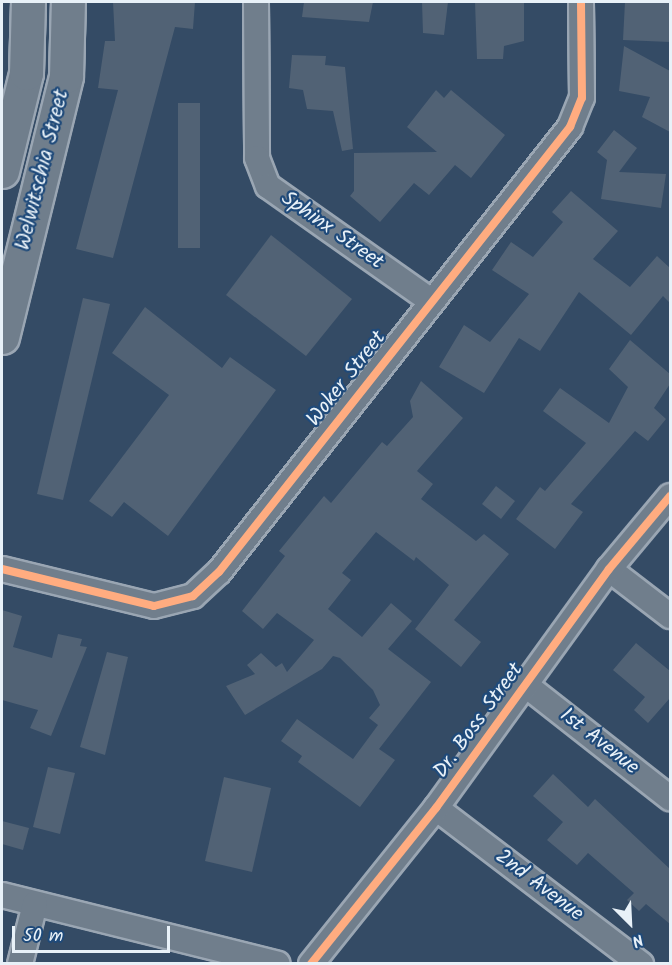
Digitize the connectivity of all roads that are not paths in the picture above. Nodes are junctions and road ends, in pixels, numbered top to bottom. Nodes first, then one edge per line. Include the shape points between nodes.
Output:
1 (28, 2) edge
2 (68, 2) edge
3 (256, 2) edge
4 (581, 2) edge
5 (2, 171) edge
6 (430, 301) junction
7 (2, 337) edge
8 (670, 495) edge
9 (2, 569) edge
10 (609, 569) junction
11 (670, 616) edge
12 (527, 686) junction
13 (670, 798) edge
14 (436, 808) junction
15 (2, 895) edge
16 (35, 904) junction
17 (20, 963) edge
18 (278, 963) edge
19 (311, 963) edge
20 (642, 963) edge

1 - 5 street, Welwitschia Street via 26,73
2 - 7 street, Welwitschia Street via 66,76
3 - 6 street, Sphinx Street via 257,158 268,186
4 - 6 street, Woker Street via 582,98 570,127
6 - 9 street, Woker Street via 219,572 193,596 154,606
8 - 10 street, Dr. Boss Street
10 - 11 street
10 - 12 street, Dr. Boss Street
12 - 13 street, 1st Avenue
12 - 14 street, Dr. Boss Street
14 - 19 street, Dr. Boss Street
14 - 20 street, 2nd Avenue
15 - 16 street
16 - 17 street
16 - 18 street

